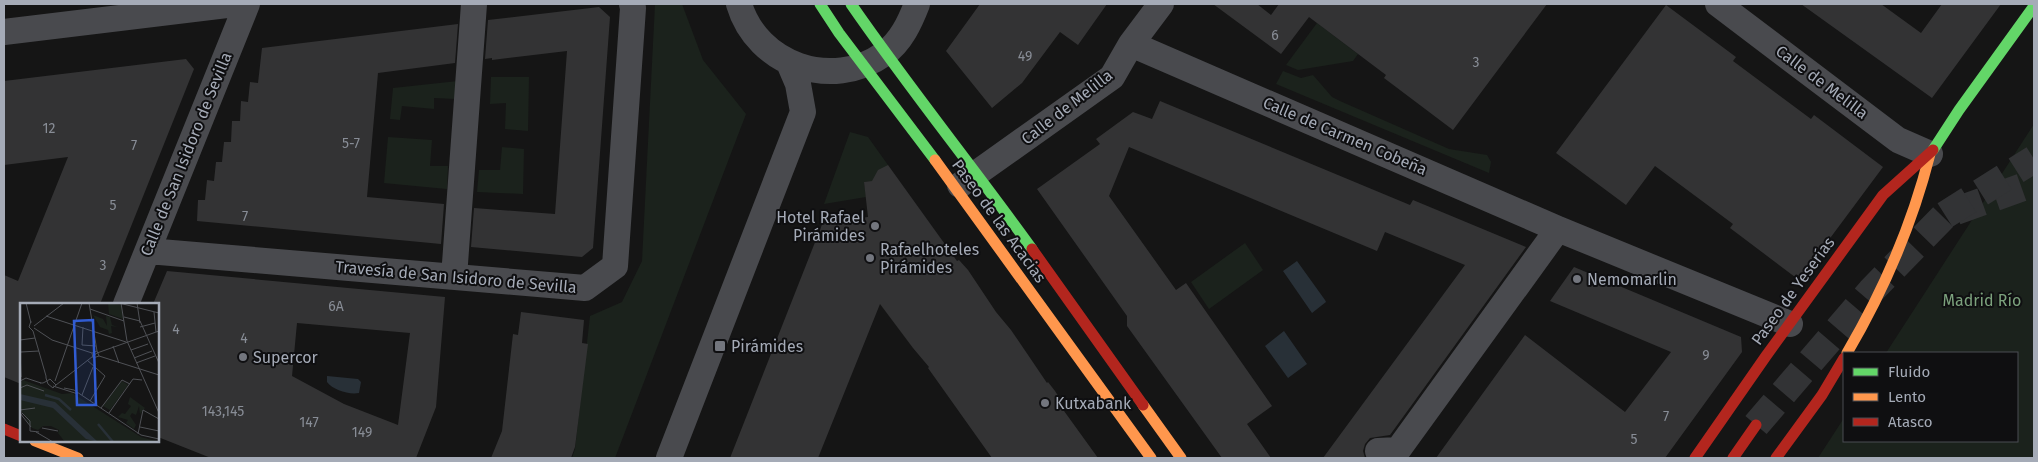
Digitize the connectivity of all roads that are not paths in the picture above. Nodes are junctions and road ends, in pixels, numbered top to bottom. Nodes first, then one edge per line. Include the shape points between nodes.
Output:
1 (235, 4) edge
2 (247, 4) edge
3 (474, 4) edge
4 (632, 4) edge
5 (739, 4) edge
6 (820, 4) edge
7 (851, 4) edge
8 (917, 4) edge
9 (1160, 4) edge
10 (1718, 4) edge
11 (2034, 6) edge
12 (4, 32) edge
13 (1131, 44) junction
14 (875, 59) junction
15 (789, 63) junction
16 (1930, 154) junction
17 (978, 174) junction
18 (956, 188) junction
19 (1558, 229) junction
20 (148, 251) junction
21 (454, 277) junction
22 (126, 303) edge
23 (1790, 324) junction
24 (1848, 352) edge
25 (1843, 360) edge
26 (1756, 425) tunnel mouth
27 (4, 429) edge
28 (20, 436) edge
29 (38, 442) edge
30 (70, 453) edge
31 (1390, 453) edge
32 (668, 458) edge
33 (1151, 458) edge
34 (1181, 458) edge
35 (1694, 458) edge
36 (1733, 458) edge
37 (1776, 458) edge

1 - 12 street
2 - 20 street, Calle de San Isidoro de Sevilla
3 - 21 street
4 - 21 street, Travesía de San Isidoro de Sevilla via 615,266 585,288
5 - 15 street via 754,34 769,51
6 - 14 main road, Paseo de las Acacias
7 - 14 main road, Paseo de las Acacias
8 - 14 street via 909,26
9 - 13 street, Calle de Melilla
10 - 16 street, Calle de Melilla via 1898,140
11 - 16 main road, Paseo de Yeserías
13 - 17 street, Calle de Melilla via 1112,77
13 - 19 street, Calle de Carmen Cobeña
14 - 15 street via 836,72 812,70
14 - 17 main road, Paseo de las Acacias
14 - 18 main road, Paseo de las Acacias
15 - 32 street via 798,84 802,112
16 - 23 main road, Paseo de Yeserías via 1883,195
16 - 24 main road, Paseo de Yeserías via 1921,192 1898,252 1872,311
17 - 18 street, Calle de Melilla
17 - 34 main road, Paseo de las Acacias
18 - 33 main road, Paseo de las Acacias
19 - 23 street, Calle de Carmen Cobeña
19 - 31 street
20 - 21 street, Travesía de San Isidoro de Sevilla
20 - 22 street, Calle de San Isidoro de Sevilla
23 - 35 main road, Paseo de Yeserías
25 - 37 main road
26 - 36 main road
27 - 28 main road
29 - 30 main road

